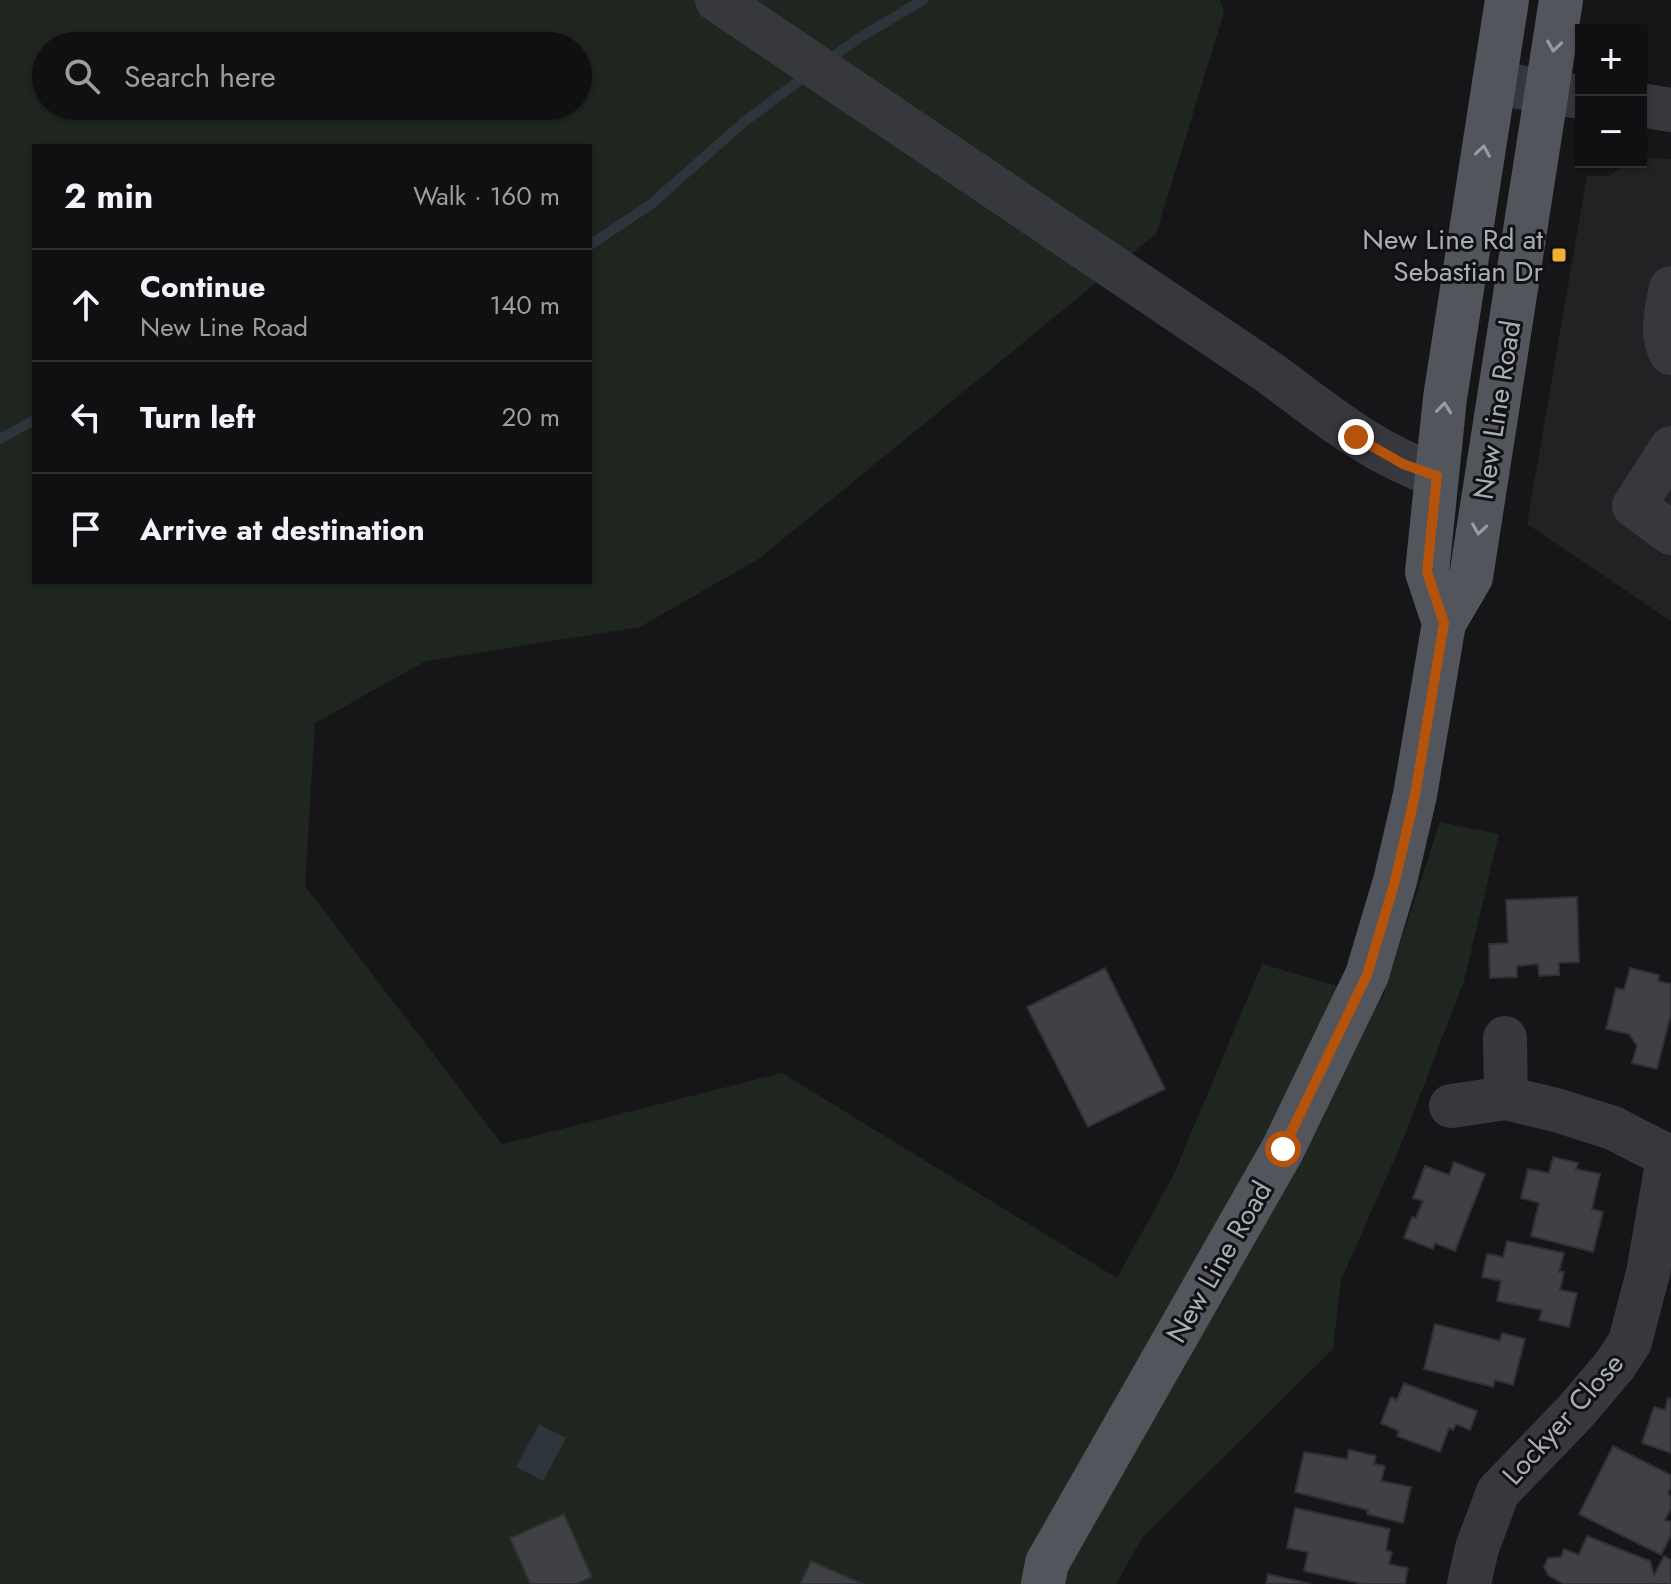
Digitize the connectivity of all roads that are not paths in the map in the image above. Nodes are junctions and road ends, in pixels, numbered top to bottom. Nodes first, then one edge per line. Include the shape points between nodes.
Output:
1 (717, 0) edge
2 (1507, 0) edge
3 (1561, 0) edge
4 (1494, 83) junction
5 (1564, 95) edge
6 (1647, 106) edge
7 (1671, 110) edge
8 (1671, 288) edge
9 (1671, 353) edge
10 (1671, 448) edge
11 (1437, 476) junction
12 (1671, 533) edge
13 (1444, 623) junction
14 (1505, 1038) dead end
15 (1506, 1098) junction
16 (1451, 1106) dead end
17 (1669, 1158) edge
18 (1037, 1577) edge
19 (1469, 1584) edge

1 - 11 street via 1270,373 1356,437
2 - 4 main road, New Line Road
3 -> 5 main road, New Line Road
4 - 5 street
11 -> 4 main road, New Line Road
5 -> 13 main road, New Line Road via 1471,577
6 - 7 street
8 - 9 street via 1665,324
10 - 12 street via 1634,506
11 - 13 main road, New Line Road via 1427,572
13 - 18 main road, New Line Road via 1415,795 1367,975 1283,1149
14 - 15 street
15 - 16 street
15 - 17 street via 1613,1128
17 - 19 street, Lockyer Close via 1630,1342 1576,1411 1498,1492

